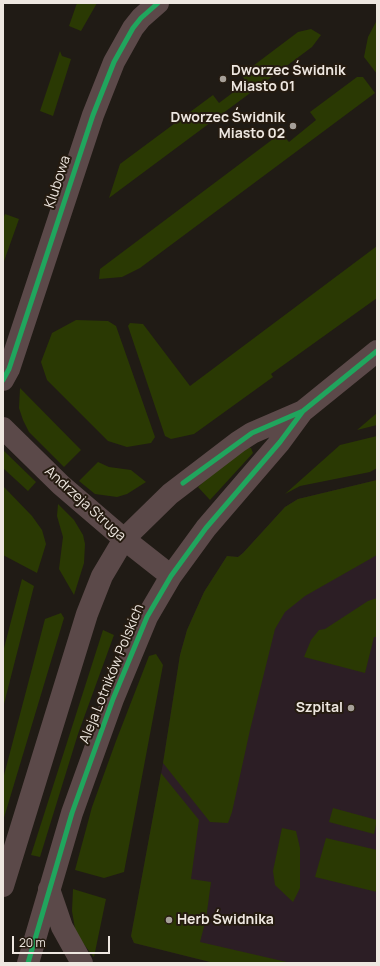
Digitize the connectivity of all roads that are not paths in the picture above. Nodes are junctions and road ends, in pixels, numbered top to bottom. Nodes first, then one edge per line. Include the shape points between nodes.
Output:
1 (158, 3) edge
2 (377, 351) edge
3 (3, 380) edge
4 (303, 411) junction
5 (3, 428) edge
6 (124, 539) junction
7 (171, 576) junction
8 (3, 886) edge
9 (49, 889) junction
10 (28, 963) edge
11 (82, 963) edge

1 - 3 street, Klubowa via 140,18 114,62 93,115 10,369
2 - 4 street, Aleja Lotników Polskich
4 - 6 street, Aleja Lotników Polskich via 252,433 238,442 170,494
4 - 7 street, Aleja Lotników Polskich via 276,447 206,528
5 - 6 street, Andrzeja Struga via 61,484
6 - 7 street, Andrzeja Struga
6 - 8 street, Aleja Lotników Polskich via 102,576 87,614
7 - 9 street, Aleja Lotników Polskich via 147,617 131,653 72,813
9 - 10 street, Aleja Lotników Polskich
9 - 11 street via 62,927

